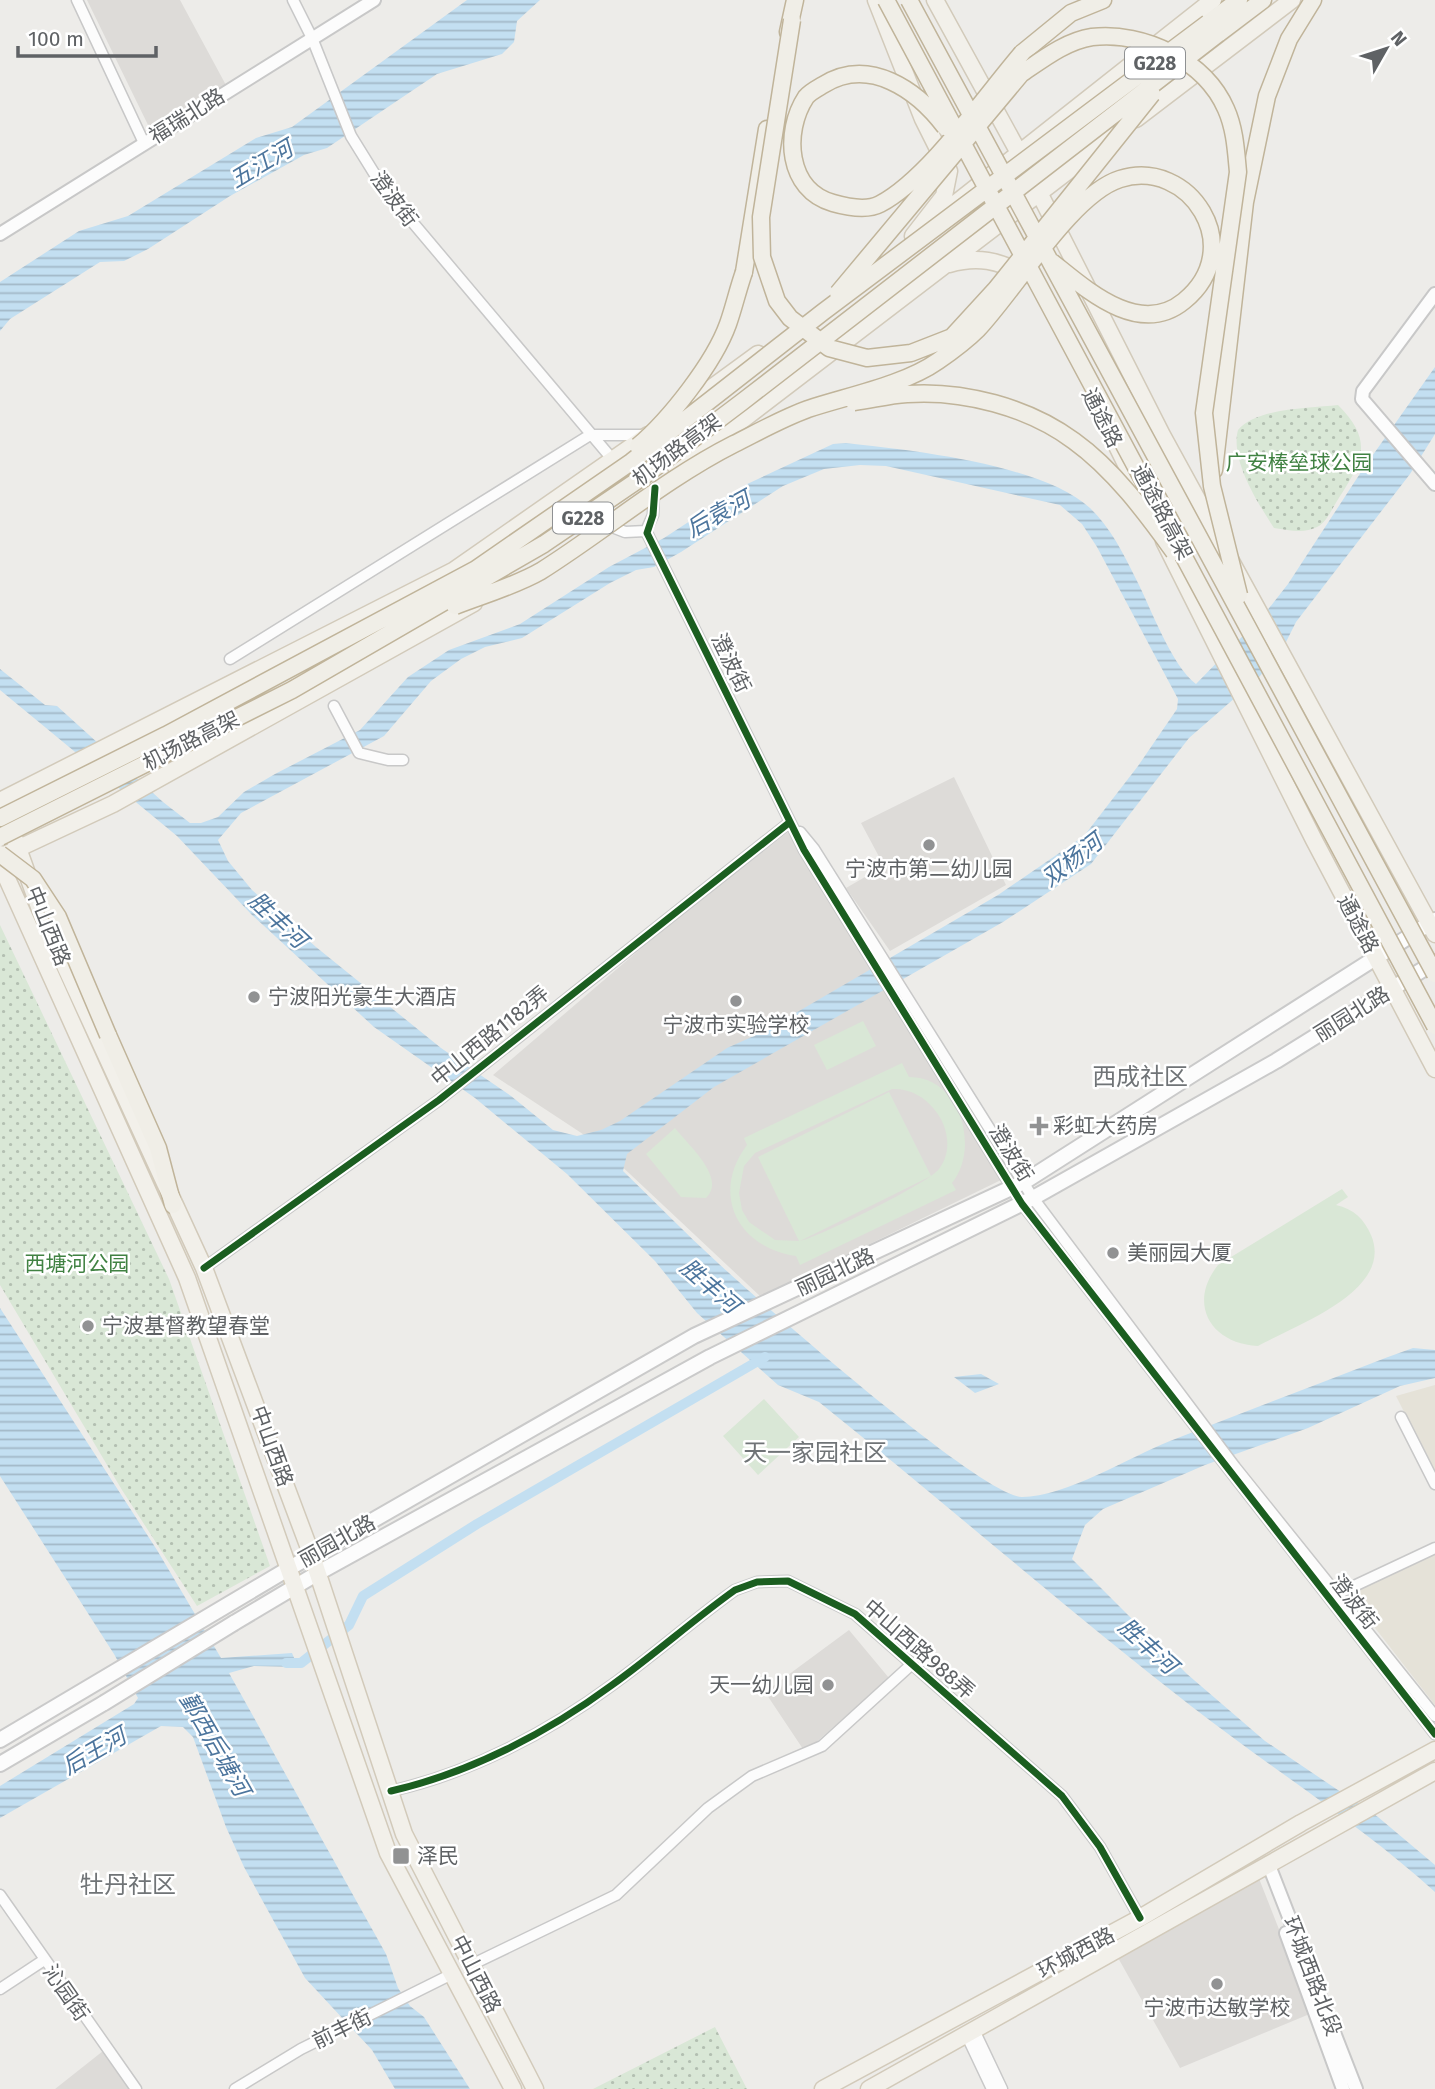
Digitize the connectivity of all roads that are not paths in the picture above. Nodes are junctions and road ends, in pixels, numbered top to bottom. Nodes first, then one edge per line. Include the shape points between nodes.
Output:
1 (77, 0) edge
2 (293, 0) edge
3 (374, 0) edge
4 (795, 0) edge
5 (878, 0) edge
6 (886, 0) edge
7 (909, 0) edge
8 (935, 0) edge
9 (1103, 0) edge
10 (1213, 0) edge
11 (1238, 0) edge
12 (1263, 0) edge
13 (1292, 0) edge
14 (1313, 0) edge
15 (792, 20) junction
16 (312, 38) junction
17 (1167, 73) junction
18 (144, 143) junction
19 (1019, 153) junction
20 (975, 165) junction
21 (979, 185) junction
22 (1039, 193) junction
23 (998, 222) junction
24 (0, 234) edge
25 (914, 236) junction
26 (1052, 262) junction
27 (943, 265) junction
28 (1026, 277) junction
29 (1435, 294) edge
30 (823, 312) junction
31 (803, 411) junction
32 (590, 435) junction
33 (647, 435) junction
34 (613, 460) junction
35 (1435, 484) edge
36 (1212, 486) junction
37 (655, 488) junction
38 (563, 509) junction
39 (603, 523) junction
40 (646, 532) junction
41 (1195, 573) junction
42 (1252, 616) junction
43 (405, 627) junction
44 (230, 659) dead end
45 (334, 706) dead end
46 (402, 760) dead end
47 (0, 803) edge
48 (0, 818) edge
49 (790, 822) junction
50 (0, 837) edge
51 (18, 849) junction
52 (0, 855) edge
53 (0, 863) edge
54 (1433, 926) edge
55 (1375, 957) junction
56 (1435, 962) edge
57 (1435, 974) edge
58 (1392, 989) junction
59 (1419, 995) junction
60 (1435, 1026) edge
61 (1435, 1037) edge
62 (1435, 1069) edge
63 (1018, 1185) junction
64 (1027, 1201) junction
65 (173, 1205) junction
66 (204, 1268) junction
67 (1401, 1418) dead end
68 (1232, 1469) junction
69 (1435, 1484) edge
70 (1435, 1548) edge
71 (312, 1556) junction
72 (288, 1569) junction
73 (318, 1573) junction
74 (294, 1587) junction
75 (1337, 1594) junction
76 (912, 1664) junction
77 (1435, 1716) edge
78 (1435, 1734) edge
79 (0, 1740) edge
80 (1435, 1750) edge
81 (0, 1763) edge
82 (1435, 1771) edge
83 (391, 1791) junction
84 (1264, 1865) junction
85 (0, 1895) edge
86 (1140, 1918) junction
87 (44, 1960) junction
88 (471, 1965) junction
89 (452, 1975) junction
90 (0, 1989) edge
91 (970, 2032) junction
92 (136, 2089) edge
93 (235, 2089) edge
94 (513, 2089) edge
95 (535, 2089) edge
96 (823, 2089) edge
97 (869, 2089) edge
98 (992, 2089) edge
99 (1002, 2089) edge
100 (1343, 2089) edge
101 (1356, 2089) edge

1 - 18 street
2 - 16 street, 澄波街
3 - 16 street, 福瑞北路
4 - 15 highway
5 - 21 main road, 通途路
5 - 25 main road via 923,119 949,171 944,197
6 - 20 highway, 通途路高架, bridge
7 - 26 highway, 通途路高架, bridge
8 - 19 main road
9 - 20 highway, bridge via 1072,13 1022,53 978,103 955,132 947,142 923,171 877,206 852,208 829,202 802,182 791,155 793,129 807,95 838,76 864,73 897,82 932,110 946,128 953,137 960,146
10 - 19 main road
11 - 30 highway, 机场路高架 / G228, bridge
12 - 17 highway, 机场路高架 / G228, bridge
13 - 22 main road
14 - 36 highway, bridge via 1289,39 1264,110 1245,202
15 - 17 highway, bridge via 761,217 762,257 776,301 790,318 829,348 867,358 911,353 952,337 996,289
15 - 38 highway, bridge via 776,73 744,272 727,327 678,404 644,441
16 - 18 street, 福瑞北路
16 - 32 street, 澄波街 via 351,136 382,186
17 - 43 highway, 机场路高架 / G228, bridge via 643,477 544,544
18 - 24 street, 福瑞北路
19 - 21 main road
19 - 22 main road
20 - 41 highway, 通途路高架, bridge
21 - 23 main road, 通途路
21 - 25 main road
22 - 23 main road
22 - 42 main road
23 - 27 main road
23 - 28 main road, 通途路
25 - 33 main road
26 - 31 highway, bridge via 1111,305 1145,316 1180,305 1194,292 1213,260 1214,245 1204,213 1187,192 1147,176 1122,178 1101,187 1073,214 977,330 935,363
26 - 42 highway, 通途路高架, bridge
27 - 28 main road via 982,259 1006,264
27 - 37 main road
28 - 55 main road, 通途路 via 1101,415
29 - 35 street via 1363,390 1362,398
30 - 36 highway, bridge via 1021,74 1059,49 1092,37 1136,40 1178,56 1207,80 1226,108 1238,172 1204,413
30 - 38 highway, 机场路高架 / G228, bridge via 631,462
31 - 41 highway, bridge via 907,394 956,395 1017,411 1074,441 1141,505 1178,558
31 - 43 highway, bridge via 668,482 538,572
32 - 33 street
32 - 34 street, 澄波街
32 - 44 street
33 - 34 main road
34 - 47 main road via 453,571
36 - 42 highway, bridge
37 - 39 main road
37 - 40 street
38 - 48 highway, 机场路高架 / G228, bridge via 476,569
39 - 40 street
39 - 51 main road via 539,567 113,804
40 - 49 street, 澄波街
41 - 59 highway, 通途路高架, bridge
42 - 54 main road via 1281,652
42 - 57 highway, 通途路高架, bridge
43 - 50 highway, 机场路高架 / G228, bridge via 292,690
45 - 46 street via 359,753
47 - 51 main road, 中山西路
49 - 63 street, 澄波街
49 - 66 street, 中山西路1182弄 via 439,1100
51 - 52 main road
51 - 65 main road, 中山西路 via 43,918
52 - 65 highway, bridge via 33,879 58,917 158,1148
53 - 72 main road, 中山西路 via 187,1278
54 - 55 main road, 丽园北路
55 - 58 main road, 通途路
55 - 63 main road, 丽园北路
56 - 58 main road, 丽园北路
58 - 62 main road, 通途路
58 - 64 main road, 丽园北路 via 1276,1061
59 - 60 highway, 通途路高架, bridge
59 - 61 highway, bridge
63 - 64 street, 澄波街
63 - 71 main road, 丽园北路 via 694,1336
64 - 68 street, 澄波街
64 - 73 main road, 丽园北路 via 710,1357
65 - 66 main road, 中山西路
66 - 71 main road, 中山西路
67 - 69 street
68 - 75 street, 澄波街
68 - 78 street, 澄波街
70 - 75 street
71 - 72 main road, 丽园北路
71 - 73 main road, 中山西路
72 - 74 main road, 中山西路
72 - 79 main road, 丽园北路
73 - 74 main road, 丽园北路
73 - 83 main road, 中山西路
74 - 81 main road, 丽园北路, bridge
74 - 89 main road, 中山西路 via 388,1853
75 - 77 street, 澄波街
76 - 83 street, 中山西路988弄 via 855,1614 826,1597 788,1581 757,1582 735,1590 613,1685 553,1725 487,1757
76 - 86 street, 中山西路988弄 via 1062,1796 1100,1847
76 - 88 street via 822,1746 752,1776 708,1808 616,1895
80 - 86 main road, 环城西路
82 - 84 main road, 环城西路
83 - 88 main road, 中山西路 via 404,1834
84 - 91 main road, 环城西路
84 - 100 street, 环城西路北段
84 - 101 street, 环城西路北段
85 - 87 street, 沁园街
86 - 96 main road, 环城西路
87 - 90 street
87 - 92 street, 沁园街
88 - 95 main road, 中山西路
89 - 93 street, 前丰街
89 - 94 main road, 中山西路
91 - 97 main road, 环城西路
91 - 98 street
91 - 99 street

